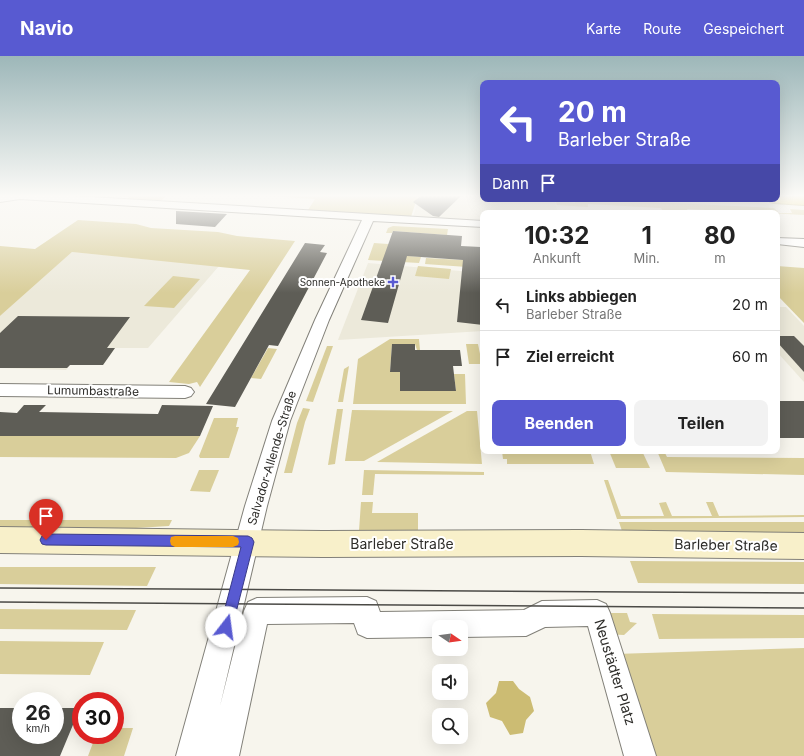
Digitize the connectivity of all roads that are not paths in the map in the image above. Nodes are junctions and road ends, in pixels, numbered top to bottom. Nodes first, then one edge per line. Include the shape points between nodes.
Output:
1 (364, 228) edge
2 (780, 241) edge
3 (804, 243) edge
4 (0, 390) edge
5 (185, 392) dead end
6 (0, 540) edge
7 (248, 542) junction
8 (804, 546) edge
9 (192, 756) edge
10 (223, 756) edge
11 (640, 756) edge

1 - 7 street, Salvador-Allende-Straße via 288,402 256,506
2 - 3 street
4 - 5 street, Lumumbastraße
6 - 7 street, Barleber Straße
7 - 8 street, Barleber Straße
7 - 9 street, Salvador-Allende-Straße
10 - 11 street, Neustädter Platz via 257,611 315,610 367,610 367,625 526,623 542,614 597,613

